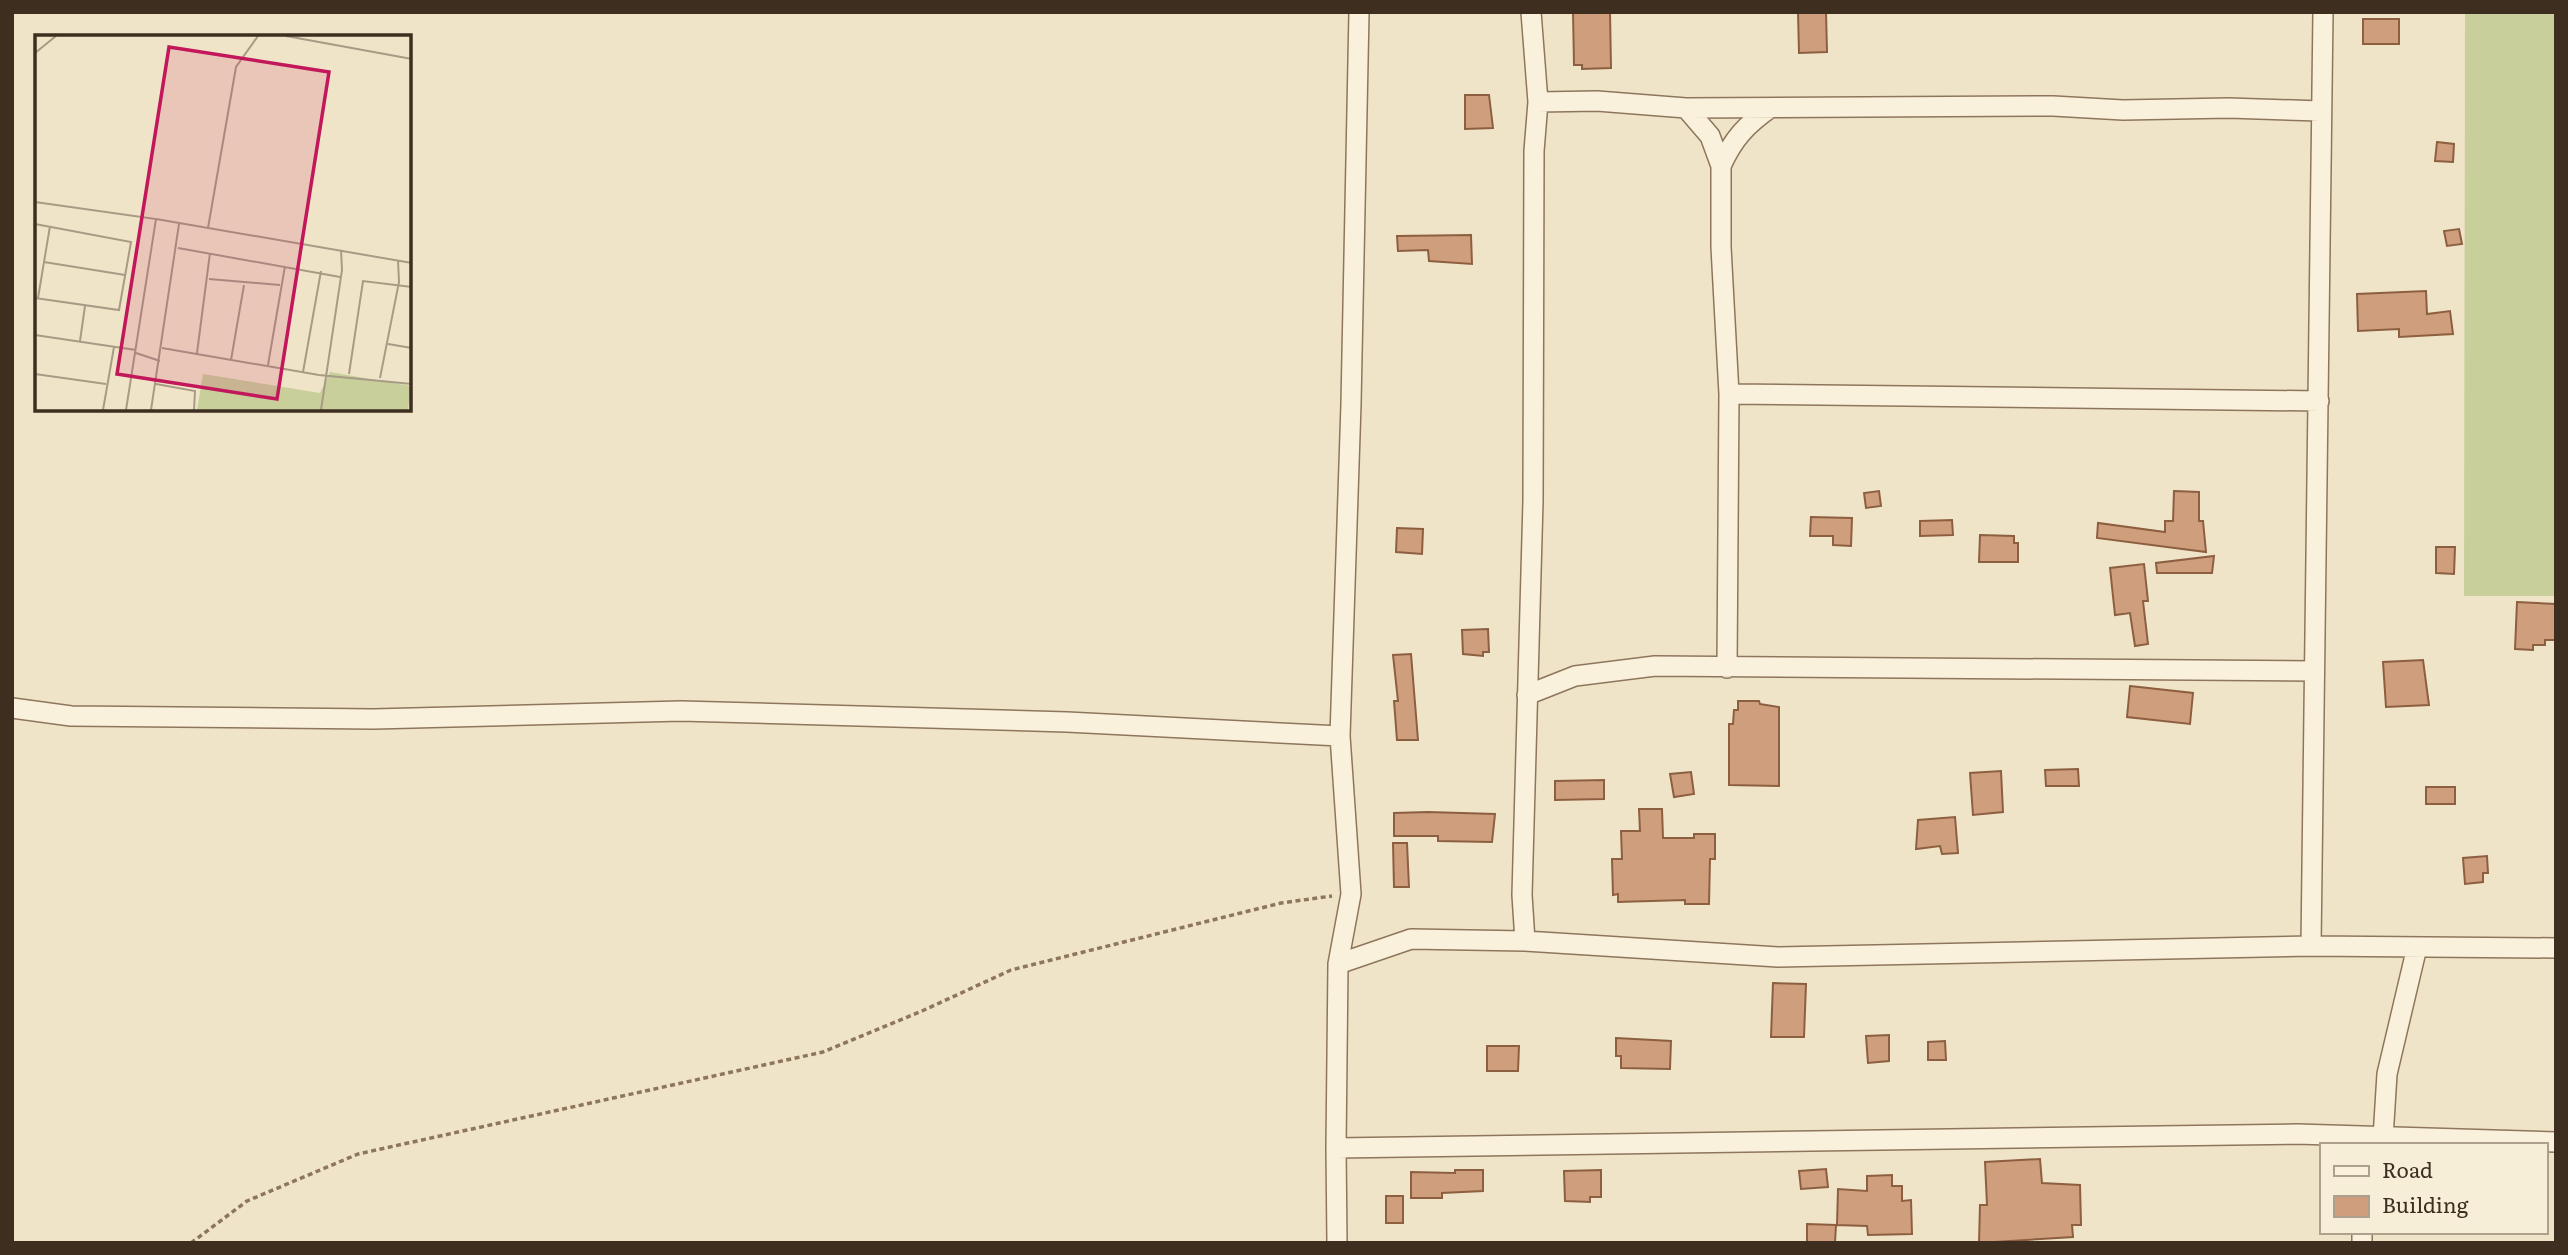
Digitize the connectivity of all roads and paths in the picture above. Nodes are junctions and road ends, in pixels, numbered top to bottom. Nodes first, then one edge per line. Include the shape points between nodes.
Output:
1 (1359, 12) edge
2 (1531, 12) edge
3 (2323, 12) edge
4 (1538, 102) junction
5 (1686, 108) junction
6 (1770, 108) junction
7 (2320, 111) junction
8 (1721, 166) junction
9 (1729, 394) junction
10 (2319, 401) junction
11 (1727, 668) junction
12 (2312, 671) junction
13 (1527, 695) junction
14 (12, 708) edge
15 (1340, 736) junction
16 (1351, 894) junction
17 (1525, 941) junction
18 (2311, 946) junction
19 (2417, 947) junction
20 (2556, 948) edge
21 (1338, 964) junction
22 (2383, 1138) junction
23 (2363, 1141) edge
24 (2556, 1142) edge
25 (1336, 1148) junction
26 (191, 1243) edge
27 (1337, 1243) edge

1 - 15 street
2 - 4 street
3 - 7 street
4 - 5 street
4 - 13 street
5 - 6 street
5 - 8 street via 1710,136
6 - 7 street via 2053,106
6 - 8 street via 1733,140
7 - 10 street
8 - 9 street
9 - 10 street
9 - 11 street
10 - 12 street
11 - 12 street
11 - 13 street via 1612,670 1575,676
12 - 18 street
13 - 17 street
14 - 15 street via 71,716 374,719 681,711 1067,722
15 - 16 street
16 - 21 street
16 - 26 path via 1281,902 1011,970 823,1052 358,1154 247,1201
17 - 18 street via 1778,957
17 - 21 street via 1411,939
18 - 19 street
19 - 20 street
19 - 22 street via 2387,1074
21 - 25 street
22 - 23 street
22 - 24 street
23 - 25 street via 2297,1134
25 - 27 street

